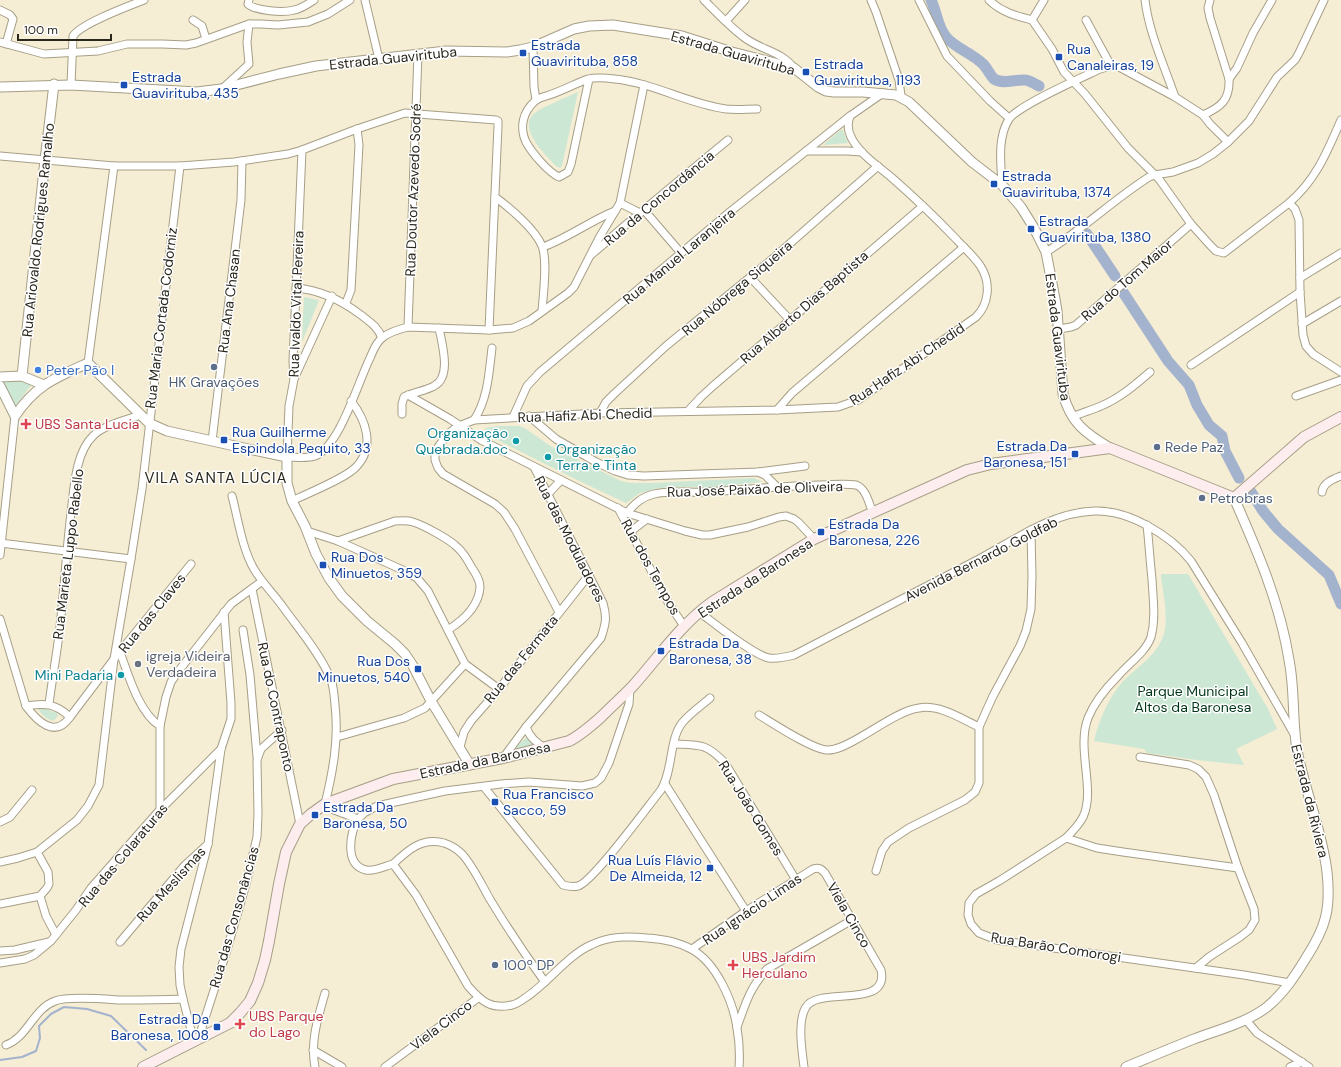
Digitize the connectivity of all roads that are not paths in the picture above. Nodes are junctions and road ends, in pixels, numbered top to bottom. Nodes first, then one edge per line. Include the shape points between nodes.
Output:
1 (144, 0) edge
2 (248, 0) edge
3 (314, 0) edge
4 (350, 0) edge
5 (365, 0) edge
6 (704, 0) edge
7 (745, 0) edge
8 (871, 0) edge
9 (919, 0) edge
10 (989, 0) edge
11 (1044, 0) edge
12 (1145, 0) edge
13 (1210, 0) edge
14 (1272, 0) edge
15 (1324, 0) edge
16 (0, 10) edge
17 (193, 20) dead end
18 (1032, 20) junction
19 (1086, 20) dead end
20 (726, 21) junction
21 (249, 24) junction
22 (206, 39) junction
23 (3, 43) edge
24 (534, 47) junction
25 (73, 51) junction
26 (418, 54) junction
27 (379, 59) junction
28 (1111, 66) junction
29 (794, 68) junction
30 (589, 79) junction
31 (1229, 79) junction
32 (1073, 82) junction
33 (54, 84) junction
34 (71, 85) junction
35 (644, 85) junction
36 (0, 87) edge
37 (222, 89) junction
38 (870, 92) junction
39 (883, 93) junction
40 (901, 96) junction
41 (1175, 97) junction
42 (536, 100) junction
43 (861, 108) junction
44 (757, 109) dead end
45 (416, 114) junction
46 (1203, 115) junction
47 (850, 116) junction
48 (1010, 118) junction
49 (1341, 120) edge
50 (357, 129) junction
51 (728, 140) dead end
52 (1228, 142) junction
53 (302, 150) junction
54 (806, 151) junction
55 (862, 152) junction
56 (0, 156) edge
57 (45, 160) junction
58 (242, 161) junction
59 (114, 166) junction
60 (180, 166) junction
61 (878, 166) junction
62 (1154, 175) junction
63 (1002, 185) junction
64 (495, 197) junction
65 (620, 203) junction
66 (1289, 203) junction
67 (923, 206) junction
68 (615, 211) junction
69 (642, 212) junction
70 (1191, 224) junction
71 (543, 247) junction
72 (964, 247) junction
73 (1046, 252) junction
74 (681, 253) junction
75 (1341, 253) edge
76 (590, 256) junction
77 (750, 277) junction
78 (1300, 278) junction
79 (296, 288) junction
80 (1300, 292) junction
81 (332, 296) junction
82 (1341, 301) edge
83 (346, 303) junction
84 (542, 312) junction
85 (790, 320) junction
86 (1302, 324) junction
87 (408, 327) junction
88 (439, 328) junction
89 (1059, 329) junction
90 (489, 330) junction
91 (382, 338) junction
92 (492, 348) dead end
93 (88, 363) junction
94 (1191, 365) dead end
95 (1150, 372) dead end
96 (1341, 372) edge
97 (22, 376) junction
98 (0, 377) edge
99 (294, 380) junction
100 (1341, 380) edge
101 (44, 385) junction
102 (0, 386) edge
103 (408, 395) junction
104 (1296, 396) dead end
105 (351, 401) junction
106 (1341, 409) edge
107 (777, 410) junction
108 (688, 411) junction
109 (600, 413) junction
110 (402, 414) dead end
111 (140, 415) junction
112 (15, 416) junction
113 (529, 416) junction
114 (513, 417) junction
115 (1072, 417) junction
116 (1341, 417) edge
117 (474, 420) junction
118 (1341, 422) edge
119 (149, 423) junction
120 (459, 426) junction
121 (1322, 427) junction
122 (212, 441) junction
123 (1110, 448) junction
124 (287, 457) junction
125 (805, 466) dead end
126 (534, 467) junction
127 (758, 472) junction
128 (1341, 476) edge
129 (561, 480) junction
130 (776, 486) junction
131 (1322, 492) dead end
132 (548, 494) junction
133 (232, 496) dead end
134 (1234, 498) junction
135 (292, 501) junction
136 (618, 508) junction
137 (627, 513) junction
138 (873, 513) junction
139 (647, 519) junction
140 (1147, 525) junction
141 (1031, 530) junction
142 (307, 531) junction
143 (630, 532) junction
144 (814, 539) junction
145 (338, 541) junction
146 (1, 543) edge
147 (66, 552) junction
148 (0, 555) edge
149 (132, 559) junction
150 (191, 564) dead end
151 (589, 575) junction
152 (262, 582) junction
153 (252, 590) junction
154 (224, 612) junction
155 (559, 612) junction
156 (698, 612) junction
157 (0, 619) edge
158 (684, 626) junction
159 (243, 630) dead end
160 (448, 630) junction
161 (120, 652) junction
162 (114, 659) junction
163 (465, 664) junction
164 (630, 688) junction
165 (499, 689) junction
166 (710, 698) dead end
167 (432, 702) junction
168 (49, 704) junction
169 (26, 706) junction
170 (759, 715) dead end
171 (70, 717) junction
172 (160, 726) junction
173 (526, 727) junction
174 (979, 727) junction
175 (282, 730) junction
176 (1294, 736) junction
177 (337, 737) junction
178 (674, 744) junction
179 (460, 747) junction
180 (545, 748) junction
181 (221, 749) junction
182 (1140, 757) dead end
183 (503, 758) junction
184 (257, 760) junction
185 (470, 765) junction
186 (665, 784) junction
187 (484, 787) junction
188 (32, 790) dead end
189 (325, 804) junction
190 (160, 811) junction
191 (358, 819) junction
192 (0, 822) edge
193 (300, 824) junction
194 (1066, 838) junction
195 (208, 844) junction
196 (37, 852) junction
197 (0, 862) edge
198 (393, 864) junction
199 (1238, 868) junction
200 (813, 869) joint
201 (876, 871) dead end
202 (796, 880) junction
203 (40, 896) junction
204 (0, 904) edge
205 (746, 911) junction
206 (852, 920) junction
207 (56, 935) junction
208 (51, 941) junction
209 (120, 942) dead end
210 (692, 949) junction
211 (0, 951) edge
212 (0, 963) edge
213 (1196, 968) junction
214 (545, 982) junction
215 (1290, 983) junction
216 (325, 993) dead end
217 (478, 998) junction
218 (183, 999) junction
219 (1246, 1020) junction
220 (737, 1027) junction
221 (196, 1041) junction
222 (6, 1045) dead end
223 (314, 1050) junction
224 (1302, 1062) junction
225 (144, 1067) edge
226 (315, 1067) edge
227 (342, 1067) edge
228 (385, 1067) edge
229 (739, 1067) edge
230 (804, 1067) edge
231 (1126, 1067) edge
232 (1290, 1067) edge
233 (1309, 1067) edge

1 - 25 street via 122,8 76,32 73,36
2 - 3 street via 252,7 284,11 303,7
4 - 21 street via 328,14 308,22
5 - 27 street
6 - 20 street
7 - 20 street
8 - 40 street via 899,80
9 - 48 street via 947,56 980,92
10 - 18 street via 1012,15
11 - 18 street
12 - 41 street via 1147,14
13 - 31 street via 1210,18
14 - 31 street
15 - 52 street via 1300,53 1277,78 1249,121
16 - 23 street via 13,19
17 - 22 street via 202,26
18 - 32 street
19 - 28 street
20 - 29 street via 745,38 782,56
21 - 22 street
21 - 37 street via 249,64
22 - 25 street via 186,45 127,44 103,50
23 - 25 street via 40,54
24 - 26 street, Estrada Guavirituba via 507,52 446,51
24 - 29 street, Estrada Guavirituba via 574,29 613,25 682,36
24 - 42 street via 533,76
25 - 34 street
26 - 27 street, Estrada Guavirituba
26 - 45 street, Rua Doutor Azevedo Sodré
27 - 37 street, Estrada Guavirituba via 316,66
28 - 32 street
28 - 41 street via 1119,67
29 - 38 street, Estrada Guavirituba via 826,91
30 - 35 street via 614,78
30 - 42 street
30 - 42 street via 571,164 568,172 559,177 545,167 526,141 523,121 526,112
31 - 46 street via 1225,101
32 - 48 street via 1020,109
32 - 62 street
33 - 34 street, Estrada Guavirituba
33 - 36 street, Estrada Guavirituba
33 - 57 street, Rua Ariovaldo Rodrigues Ramalho
34 - 37 street, Estrada Guavirituba via 198,92
35 - 44 street via 707,105 727,109
35 - 65 street
38 - 39 street, Estrada Guavirituba
38 - 43 street, Rua Manuel Laranjeira via 869,98
39 - 40 street, Estrada Guavirituba
39 - 43 street, Rua Manuel Laranjeira
40 - 63 street, Estrada Guavirituba via 972,162
41 - 46 street
43 - 47 street, Rua Manuel Laranjeira
45 - 50 street via 397,115
45 - 64 street via 498,121
45 - 87 street, Rua Doutor Azevedo Sodré
46 - 52 street
47 - 54 street, Rua Manuel Laranjeira
47 - 55 street, Rua Hafiz Abi Chedid via 848,126 852,139
48 - 63 street via 1003,134 1000,152
49 - 66 street via 1316,173 1304,190
50 - 53 street
50 - 83 street via 359,145 351,290
51 - 69 street, Rua da Concordância
52 - 62 street via 1198,162 1173,172
53 - 58 street
53 - 79 street, Rua Ivaldo Vital Pereira
54 - 55 street
54 - 74 street, Rua Manuel Laranjeira
55 - 61 street, Rua Hafiz Abi Chedid
56 - 57 street
57 - 59 street
57 - 97 street, Rua Ariovaldo Rodrigues Ramalho
58 - 60 street
58 - 122 street, Rua Ana Chasan via 241,200
59 - 60 street
59 - 93 street
60 - 119 street, Rua Maria Cortada Codorniz
61 - 67 street, Rua Hafiz Abi Chedid
61 - 77 street, Rua Nóbrega Siqueira
62 - 70 street
62 - 73 street
63 - 73 street, Estrada Guavirituba via 1021,207
64 - 71 street via 527,226
64 - 90 street
65 - 68 street
65 - 69 street
66 - 70 street via 1224,253 1216,252
66 - 78 street via 1295,209 1299,220
67 - 72 street, Rua Hafiz Abi Chedid
67 - 85 street, Rua Alberto Dias Baptista
68 - 71 street
68 - 76 street
69 - 74 street
69 - 76 street, Rua da Concordância
70 - 89 street, Rua do Tom Maior via 1076,325
71 - 84 street
72 - 107 street via 798,388
72 - 107 street, Rua Hafiz Abi Chedid via 981,267 988,288 980,313 976,317 858,400 838,407
73 - 89 street, Estrada Guavirituba
74 - 114 street, Rua Manuel Laranjeira via 540,372 527,386
75 - 78 street
76 - 84 street via 574,288
77 - 85 street
77 - 109 street, Rua Nóbrega Siqueira via 666,346 606,402
78 - 80 street
79 - 81 street
79 - 99 street, Rua Ivaldo Vital Pereira
80 - 86 street
80 - 94 street
81 - 83 street
81 - 99 street
82 - 86 street
83 - 91 street via 373,324
84 - 90 street via 520,326
85 - 108 street, Rua Alberto Dias Baptista via 713,386
86 - 96 street via 1306,346 1313,354
87 - 88 street
87 - 91 street
88 - 90 street
88 - 103 street via 443,350 442,379 436,386
89 - 115 street, Estrada Guavirituba via 1063,394
91 - 105 street via 376,345
92 - 117 street via 484,399
93 - 101 street
93 - 111 street
95 - 115 street via 1114,399
97 - 98 street
97 - 101 street
99 - 124 street, Rua Ivaldo Vital Pereira via 289,406
100 - 104 street
101 - 112 street via 24,402
102 - 112 street
103 - 110 street via 403,400
103 - 120 street
105 - 124 street via 331,444 321,453 309,457
105 - 135 street via 367,431 364,454 357,466 346,475
106 - 121 main road
107 - 108 street, Rua Hafiz Abi Chedid
108 - 109 street, Rua Hafiz Abi Chedid
109 - 113 street, Rua Hafiz Abi Chedid
111 - 119 street
111 - 147 street, Rua Marieta Luppo Rabello via 102,429 86,444 75,482
112 - 146 street
113 - 114 street, Rua Hafiz Abi Chedid
113 - 127 street via 556,439 596,462 628,475
114 - 117 street, Rua Hafiz Abi Chedid
115 - 123 street, Estrada Guavirituba via 1085,431
116 - 121 main road
117 - 120 street, Rua Hafiz Abi Chedid
118 - 121 main road
119 - 122 street via 167,431
119 - 149 street, Rua Maria Cortada Codorniz
120 - 126 street via 480,440
120 - 155 street, Rua Hafiz Abi Chedid via 447,435 438,447 435,460 438,468 443,474 495,504 504,512
121 - 134 main road via 1304,437
122 - 124 street
123 - 134 main road, Estrada Guavirituba
123 - 138 main road, Estrada da Baronesa via 980,466
124 - 135 street via 287,483
125 - 127 street
126 - 129 street
126 - 132 street, Rua das Moduladores
127 - 130 street
128 - 131 street via 1326,484
129 - 132 street
129 - 136 street
130 - 137 street, Rua José Paixão de Oliveira via 656,494 644,497
130 - 138 street, Rua José Paixão de Oliveira via 855,485 864,492
132 - 151 street, Rua das Moduladores
133 - 152 street via 246,551 252,567
134 - 176 street, Estrada da Riviera via 1256,547 1276,603 1292,678
135 - 142 street
136 - 137 street
136 - 143 street, Rua dos Tempos
137 - 139 street
138 - 144 main road, Estrada da Baronesa
139 - 143 street
139 - 144 street via 685,531 710,535 786,516 794,519
140 - 141 street, Avenida Bernardo Goldfab via 1117,514 1096,511 1077,512
140 - 176 street, Avenida Bernardo Goldfab via 1181,548 1191,560 1242,643
140 - 194 street, Rua Barão Comorogi via 1154,606 1150,639 1111,683 1088,717 1083,744 1087,805 1083,817
141 - 156 street, Avenida Bernardo Goldfab via 794,655 783,658 769,658 755,652
141 - 174 street via 1031,602 1026,631
142 - 145 street
142 - 167 street via 328,578 367,621 405,654
143 - 158 street, Rua dos Tempos via 669,604
144 - 156 main road, Estrada da Baronesa
145 - 160 street via 417,578 428,591
145 - 160 street via 395,521 413,522 457,547 479,579 479,593 460,622
146 - 147 street
146 - 148 street
147 - 149 street
147 - 168 street, Rua Marieta Luppo Rabello via 59,635
149 - 162 street, Rua Maria Cortada Codorniz
150 - 161 street, Rua das Claves
151 - 155 street, Rua das Fermata
151 - 173 street, Rua das Moduladores via 606,614 606,625 601,638
152 - 153 street
152 - 177 street via 276,597 330,676 334,692
153 - 154 street via 240,596
153 - 175 street, Rua do Contraponto
154 - 172 street via 171,682
154 - 181 street, Rua Meslismas via 231,719
155 - 165 street, Rua das Fermata
156 - 158 main road, Estrada da Baronesa
157 - 169 street
158 - 164 main road, Estrada da Baronesa
159 - 184 street, Rua das Consonâncias via 250,675
160 - 163 street
161 - 162 street, Rua das Claves
161 - 172 street via 146,712
162 - 171 street, Rua das Claves
162 - 196 street, Rua Maria Cortada Codorniz via 99,786 77,820
163 - 165 street
163 - 167 street
164 - 180 main road, Estrada da Baronesa via 579,736
164 - 187 street, Estrada da Baronesa via 629,704 609,763 601,778 595,783 582,786 529,782
165 - 179 street, Rua das Fermata via 471,721 464,732
166 - 178 street via 682,722
167 - 177 street via 404,718
167 - 179 street
168 - 169 street
168 - 171 street via 63,710
169 - 171 street, Rua das Claves via 41,721 55,728 61,727
170 - 174 street via 827,750 847,745 904,713 920,707 951,714
172 - 190 street
173 - 180 street via 528,735
173 - 183 street, Rua das Moduladores
174 - 201 street via 979,783 975,792 888,842 882,851
175 - 184 street via 261,749
175 - 193 street, Rua do Contraponto
176 - 215 street, Estrada da Riviera via 1301,774 1322,844 1328,896 1321,934
177 - 189 street
178 - 186 street
178 - 202 street, Rua João Gomes via 704,746 725,763
179 - 185 street
180 - 183 main road, Estrada da Baronesa
181 - 190 street, Rua das Colaraturas
181 - 195 street, Rua Meslismas
182 - 199 street via 1189,765 1206,777
183 - 185 main road, Estrada da Baronesa
184 - 221 street, Rua das Consonâncias via 257,837 226,953
185 - 189 main road, Estrada da Baronesa via 393,779
186 - 187 street via 627,834 592,875 579,886 563,885
186 - 205 street
187 - 191 street, Estrada da Baronesa via 445,791 377,806
188 - 192 street via 10,817
189 - 191 street
189 - 193 main road, Estrada da Baronesa
190 - 207 street, Rua das Colaraturas via 91,888
191 - 198 street via 353,827 350,845 352,859 358,867 375,870
193 - 221 main road, Estrada da Baronesa via 286,852 265,960 250,1000 230,1023
194 - 199 street via 1097,848
194 - 213 street, Rua Barão Comorogi via 976,894 969,903 968,915 971,924 979,933 1017,944
195 - 209 street, Rua Meslismas via 185,865
195 - 218 street via 181,949 179,967
196 - 197 street
196 - 203 street via 50,878 47,888
198 - 214 street via 410,849 426,842 443,843 462,854
198 - 217 street via 416,895 468,986
199 - 213 street via 1254,909 1255,920 1249,930
200 - 202 street, Rua Ignácio Limas
200 - 206 street, Viela Cinco via 821,869 825,873
202 - 205 street, Rua Ignácio Limas
203 - 204 street
203 - 207 street via 46,916
205 - 210 street, Rua Ignácio Limas
206 - 220 street via 767,969 756,981
206 - 230 street, Viela Cinco via 881,970 882,980 872,991 821,998 807,1005 802,1013 801,1028
207 - 208 street, Rua das Colaraturas
208 - 211 street
208 - 212 street, Rua das Colaraturas via 25,959
210 - 214 street via 658,939 630,936 610,938 590,945
210 - 220 street via 707,962 718,977
213 - 215 street, Rua Barão Comorogi
214 - 217 street via 513,1005 499,1007
215 - 219 street, Estrada da Riviera via 1280,996
216 - 223 street via 314,1032
217 - 228 street, Viela Cinco
218 - 221 street
218 - 222 street via 154,1001 92,998 55,1001 42,1009 16,1041
219 - 224 street via 1257,1032
219 - 231 street, Estrada da Riviera via 1184,1042
220 - 229 street
221 - 225 main road, Estrada da Baronesa
223 - 226 street
223 - 227 street
224 - 232 street
224 - 233 street

